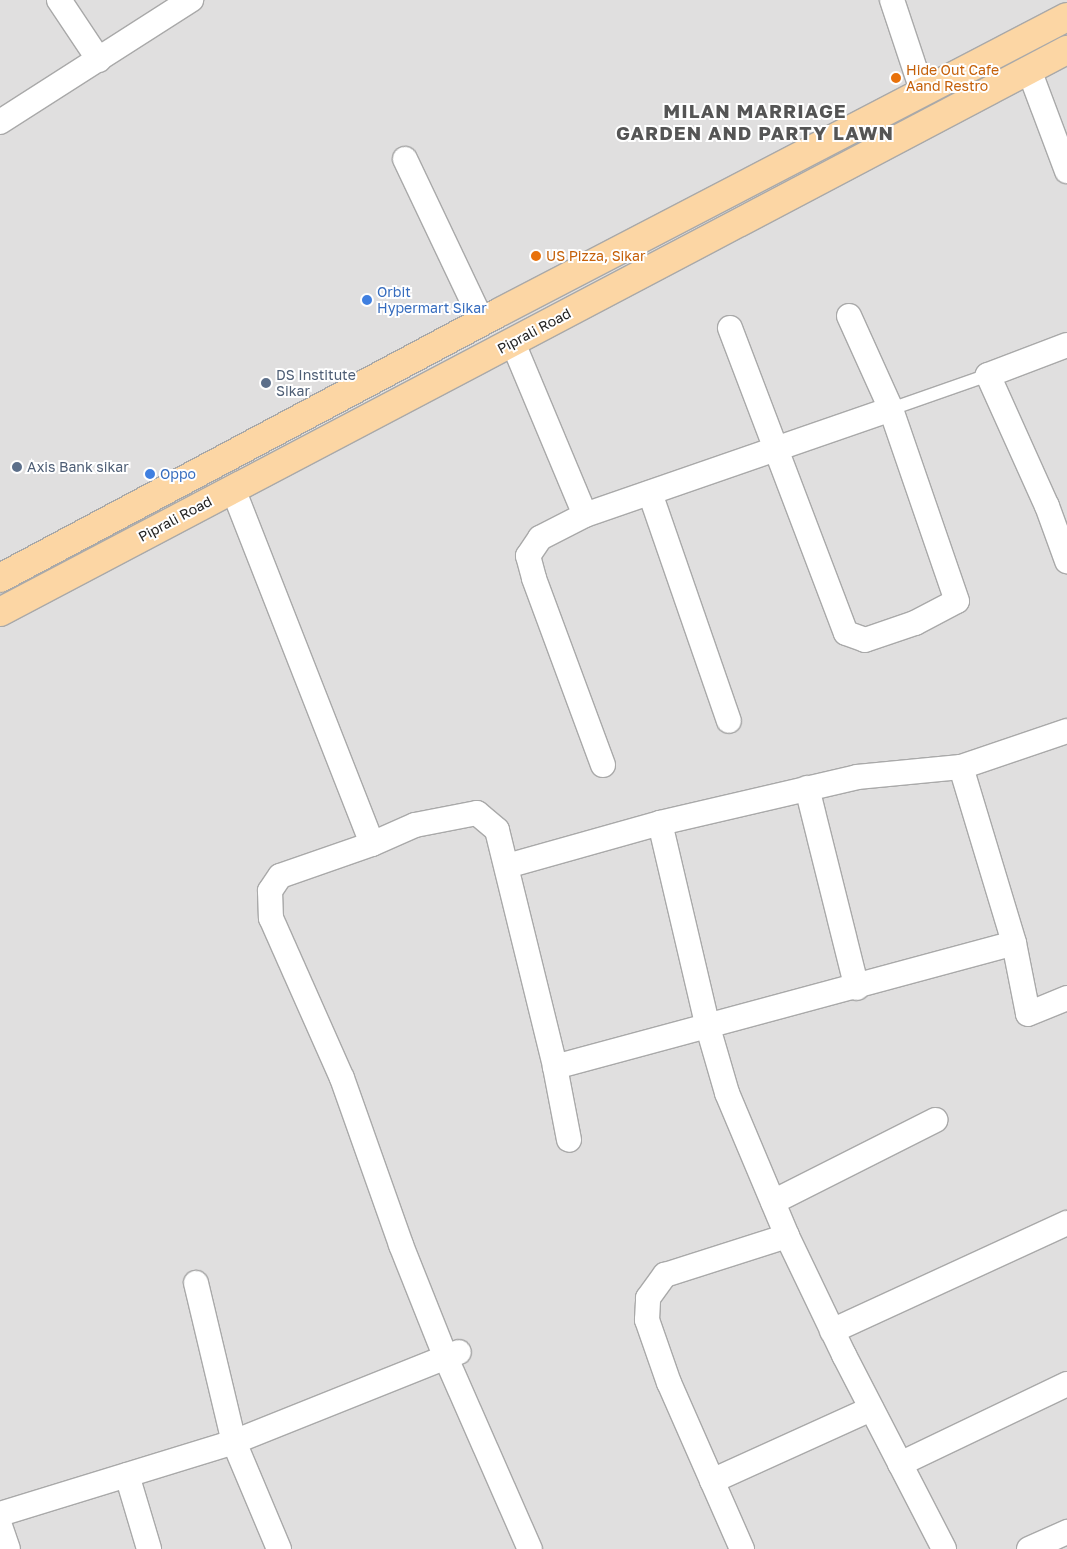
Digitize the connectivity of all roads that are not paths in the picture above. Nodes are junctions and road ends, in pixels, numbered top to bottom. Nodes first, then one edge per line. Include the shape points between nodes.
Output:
1 (60, 0) edge
2 (191, 0) edge
3 (892, 0) edge
4 (1067, 17) edge
5 (1067, 50) edge
6 (99, 60) junction
7 (1029, 70) junction
8 (923, 93) junction
9 (0, 122) edge
10 (405, 159) dead end
11 (1067, 171) edge
12 (849, 316) dead end
13 (482, 321) junction
14 (730, 328) dead end
15 (513, 342) junction
16 (1067, 345) edge
17 (988, 375) junction
18 (891, 409) junction
19 (774, 451) junction
20 (233, 488) junction
21 (650, 493) junction
22 (585, 515) junction
23 (1067, 561) edge
24 (0, 578) edge
25 (0, 612) edge
26 (729, 721) dead end
27 (1067, 731) edge
28 (603, 765) dead end
29 (961, 767) junction
30 (807, 788) junction
31 (660, 823) junction
32 (372, 844) junction
33 (507, 866) junction
34 (1014, 942) junction
35 (857, 988) junction
36 (1067, 998) edge
37 (708, 1027) junction
38 (555, 1067) junction
39 (934, 1120) dead end
40 (569, 1140) dead end
41 (772, 1202) junction
42 (1067, 1222) edge
43 (787, 1236) junction
44 (196, 1283) dead end
45 (832, 1331) junction
46 (452, 1355) junction
47 (1067, 1384) edge
48 (872, 1409) junction
49 (234, 1442) junction
50 (900, 1464) junction
51 (127, 1475) junction
52 (712, 1481) junction
53 (0, 1514) edge
54 (0, 1526) edge
55 (1067, 1532) edge
56 (8, 1549) edge
57 (149, 1549) edge
58 (279, 1549) edge
59 (530, 1549) edge
60 (742, 1549) edge
61 (944, 1549) edge
62 (1028, 1549) edge

1 - 6 street
2 - 6 street
3 - 8 street
4 - 8 main road
5 - 7 main road, Piprali Road
6 - 9 street
7 - 11 street
7 - 15 main road, Piprali Road
8 - 13 main road
10 - 13 street
12 - 18 street
13 - 24 main road
14 - 19 street
15 - 20 main road, Piprali Road
15 - 22 street
16 - 17 street
17 - 18 lane
17 - 23 street via 1048,506
18 - 19 street
18 - 19 street via 957,601 915,623 864,640 846,633
19 - 21 street
20 - 25 main road, Piprali Road
20 - 32 street
21 - 22 street
21 - 26 street
22 - 28 street via 540,538 528,556
27 - 29 street
29 - 30 street via 857,777
29 - 34 street
30 - 31 street
30 - 35 street
31 - 33 street
31 - 37 street
32 - 33 street via 415,825 477,813 498,830
32 - 46 street via 280,876 270,891 271,918 342,1078 401,1245
33 - 38 street
34 - 35 street
34 - 36 street via 1028,1014
35 - 37 street
37 - 38 street
37 - 41 street via 727,1093
38 - 40 street
39 - 41 street
41 - 43 street
42 - 45 street
43 - 45 street
43 - 52 street via 665,1275 648,1298 647,1320 669,1383
44 - 49 street
45 - 48 street
46 - 49 street
46 - 59 street
47 - 50 street
48 - 50 street
48 - 52 street
49 - 51 street
49 - 58 street
50 - 61 street
51 - 53 street
51 - 57 street
52 - 60 street
54 - 56 street
55 - 62 street

